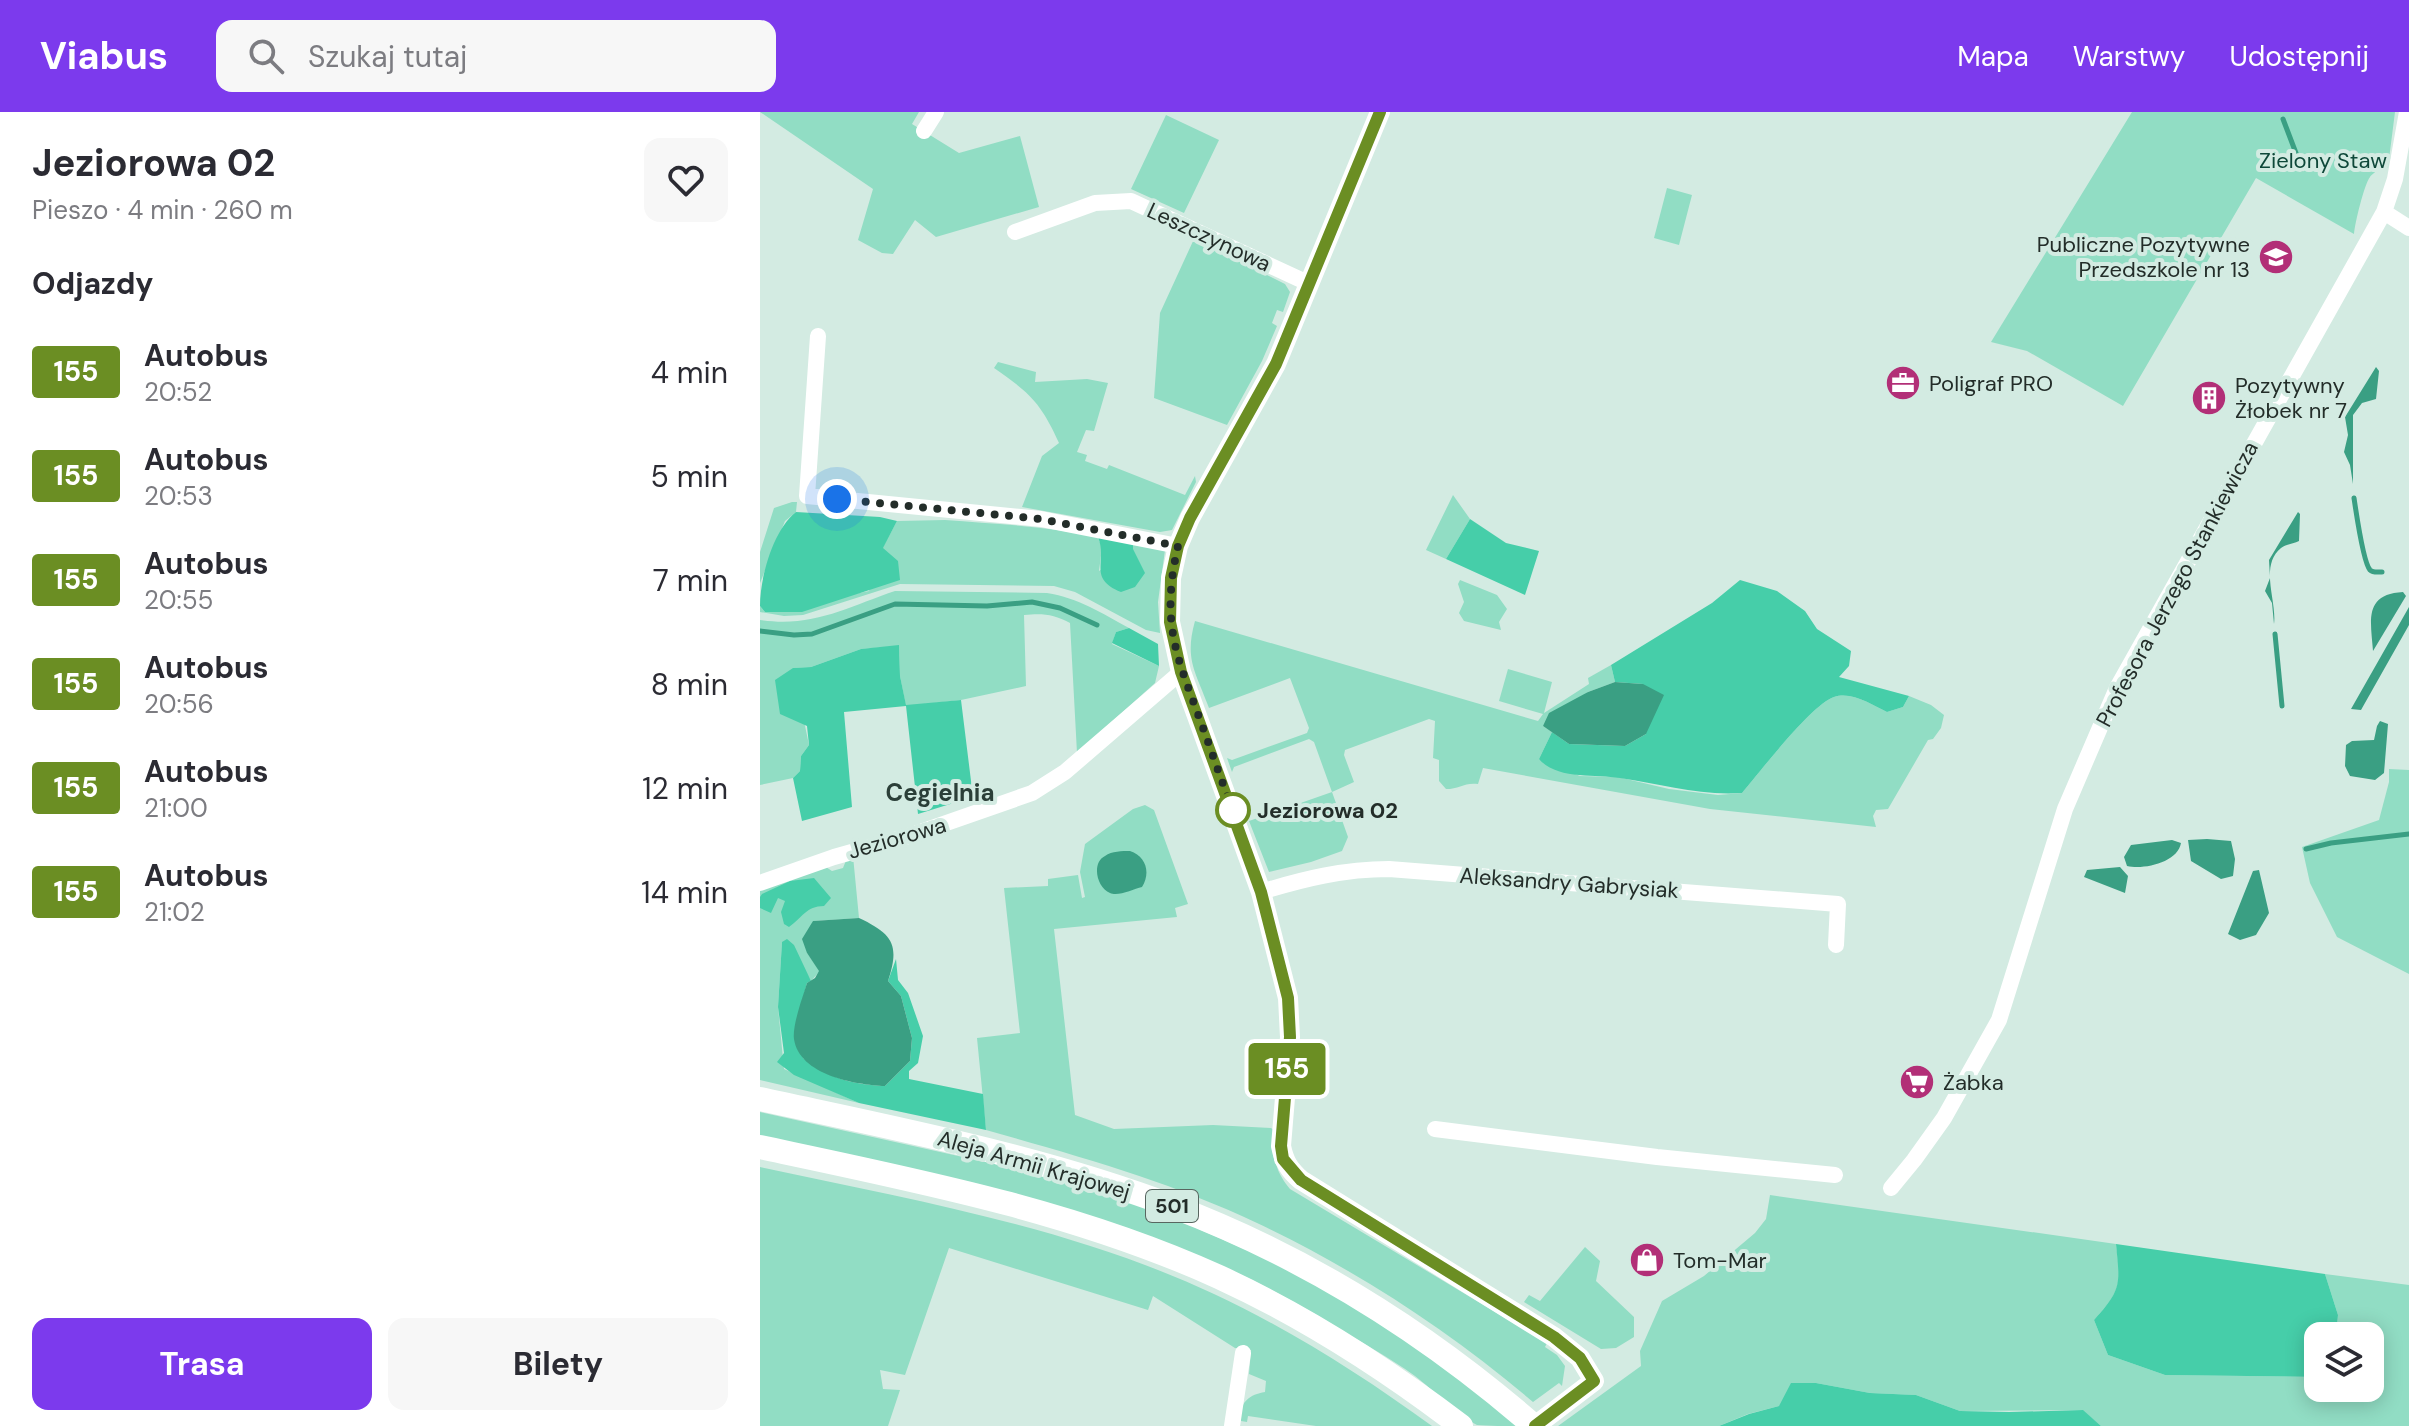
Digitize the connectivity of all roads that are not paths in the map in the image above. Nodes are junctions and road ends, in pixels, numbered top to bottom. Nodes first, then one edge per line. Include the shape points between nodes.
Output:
1 (936, 112) edge
2 (1380, 112) edge
3 (2407, 112) edge
4 (924, 131) dead end
5 (2402, 181) edge
6 (2384, 212) junction
7 (2409, 228) edge
8 (1015, 232) dead end
9 (1310, 284) junction
10 (818, 336) dead end
11 (1178, 546) junction
12 (1181, 672) junction
13 (760, 883) edge
14 (1261, 892) junction
15 (1836, 945) dead end
16 (760, 1099) edge
17 (1435, 1129) dead end
18 (760, 1147) edge
19 (1835, 1175) dead end
20 (1891, 1188) dead end
21 (1243, 1353) dead end
22 (1232, 1426) edge
23 (1461, 1426) edge
24 (1534, 1426) edge

1 - 4 street
2 - 9 street
3 - 5 street, Profesora Jerzego Stankiewicza
5 - 6 street, Profesora Jerzego Stankiewicza
6 - 7 street
6 - 20 street, Profesora Jerzego Stankiewicza via 2117,688 2065,809 1999,1020 1944,1118
8 - 9 street, Leszczynowa via 1095,203 1131,201
9 - 11 street via 1276,364
10 - 11 street via 807,496 1041,519
11 - 12 street via 1170,622
12 - 13 street, Jeziorowa via 1065,772 1032,793
12 - 14 street
14 - 15 street, Aleksandry Gabrysiak via 1356,869 1389,869 1838,904
14 - 24 street via 1288,998 1283,1159 1301,1180 1580,1358 1594,1381
16 - 24 main road, Aleja Armii Krajowej / 501 via 1033,1162 1186,1212 1253,1241 1362,1300 1420,1337
17 - 19 street
18 - 23 main road, Aleja Armii Krajowej / 501 via 999,1201 1188,1264 1342,1342
21 - 22 street

